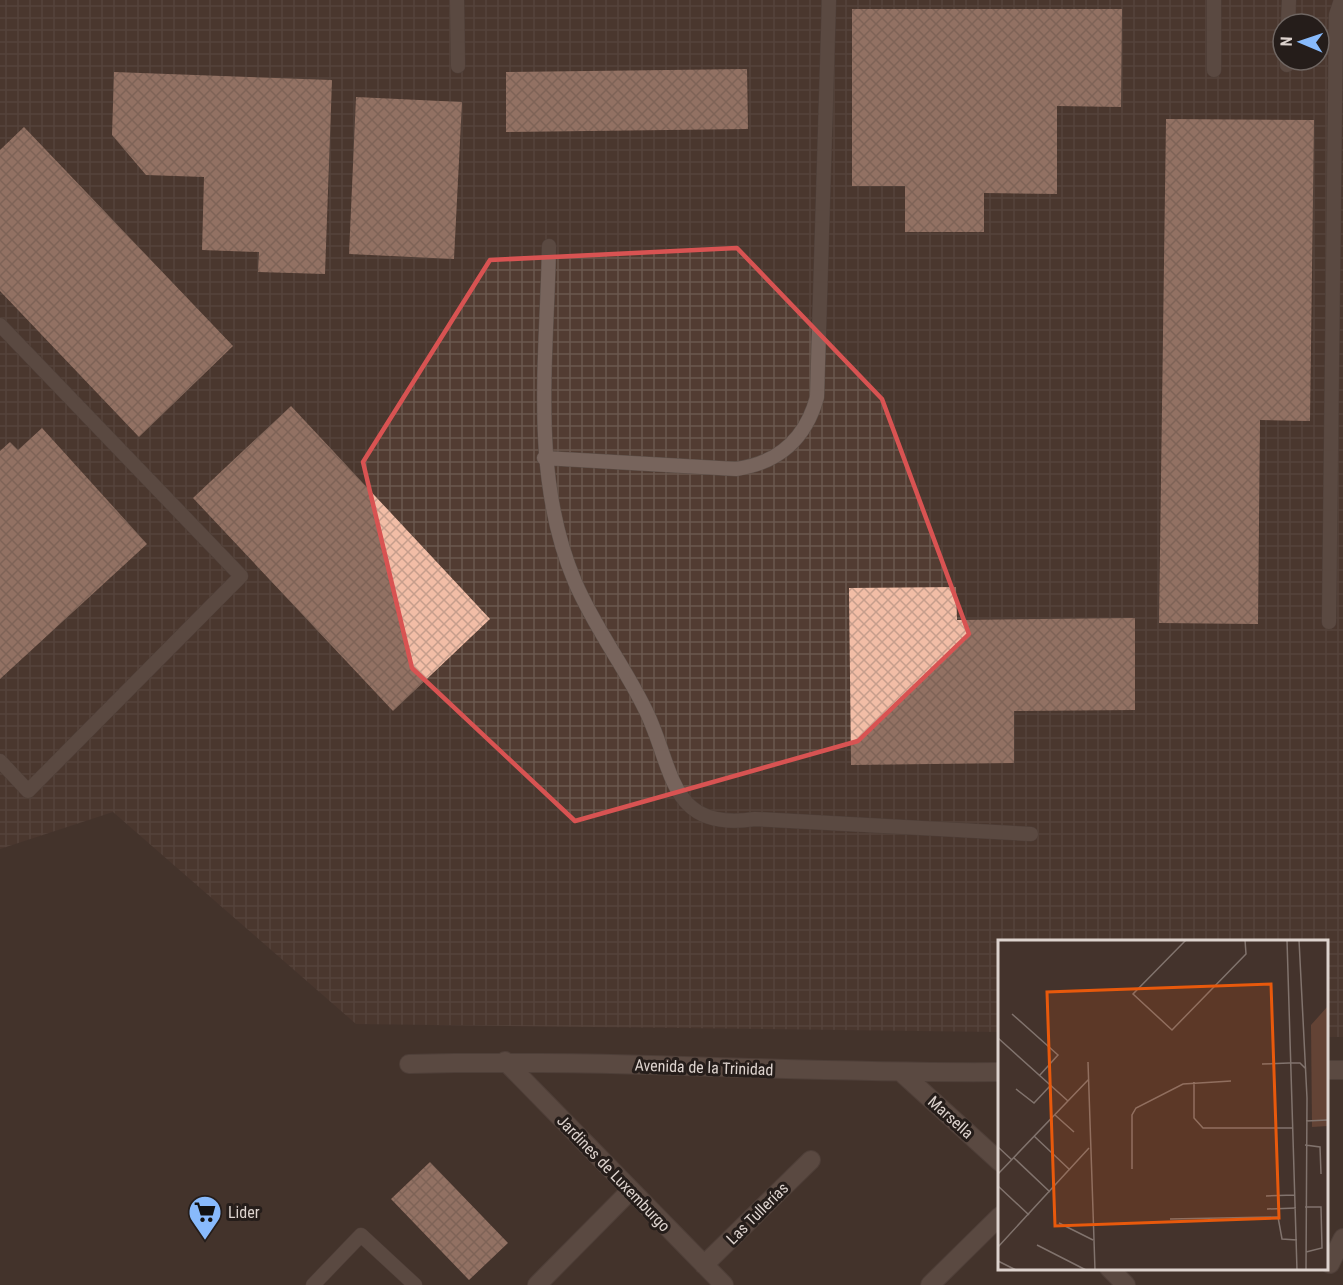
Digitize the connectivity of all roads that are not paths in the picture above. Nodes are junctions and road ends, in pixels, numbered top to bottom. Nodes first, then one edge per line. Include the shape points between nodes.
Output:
1 (457, 0) edge
2 (829, 0) edge
3 (1214, 0) edge
4 (1341, 0) edge
5 (458, 66) dead end
6 (1214, 70) dead end
7 (549, 246) dead end
8 (0, 325) edge
9 (544, 458) junction
10 (1329, 622) dead end
11 (0, 761) edge
12 (1031, 834) dead end
13 (505, 1061) junction
14 (410, 1064) dead end
15 (998, 1072) edge
16 (902, 1073) junction
17 (810, 1160) dead end
18 (998, 1161) edge
19 (631, 1190) junction
20 (998, 1217) edge
21 (1343, 1238) edge
22 (1330, 1264) dead end
23 (704, 1265) junction
24 (1110, 1270) edge
25 (314, 1285) edge
26 (415, 1285) edge
27 (537, 1285) edge
28 (724, 1285) edge
29 (930, 1285) edge
30 (1126, 1285) edge

1 - 5 lane
2 - 9 lane via 817,397 804,430 779,455 736,469
3 - 6 lane
4 - 10 lane via 1336,15
7 - 9 lane
8 - 11 lane via 241,576 28,790
9 - 12 lane via 555,521 575,582 638,693 672,784 693,808 723,821 755,819
13 - 14 street, Avenida de la Trinidad
13 - 16 street, Avenida de la Trinidad
13 - 19 street, Jardines de Luxemburgo
15 - 16 street, Avenida de la Trinidad
16 - 18 street, Marsella
17 - 23 street, Las Tullerías
19 - 23 street, Jardines de Luxemburgo
19 - 27 street
20 - 29 street
21 - 22 street
23 - 28 street, Jardines de Luxemburgo
24 - 30 street
25 - 26 lane via 361,1235

